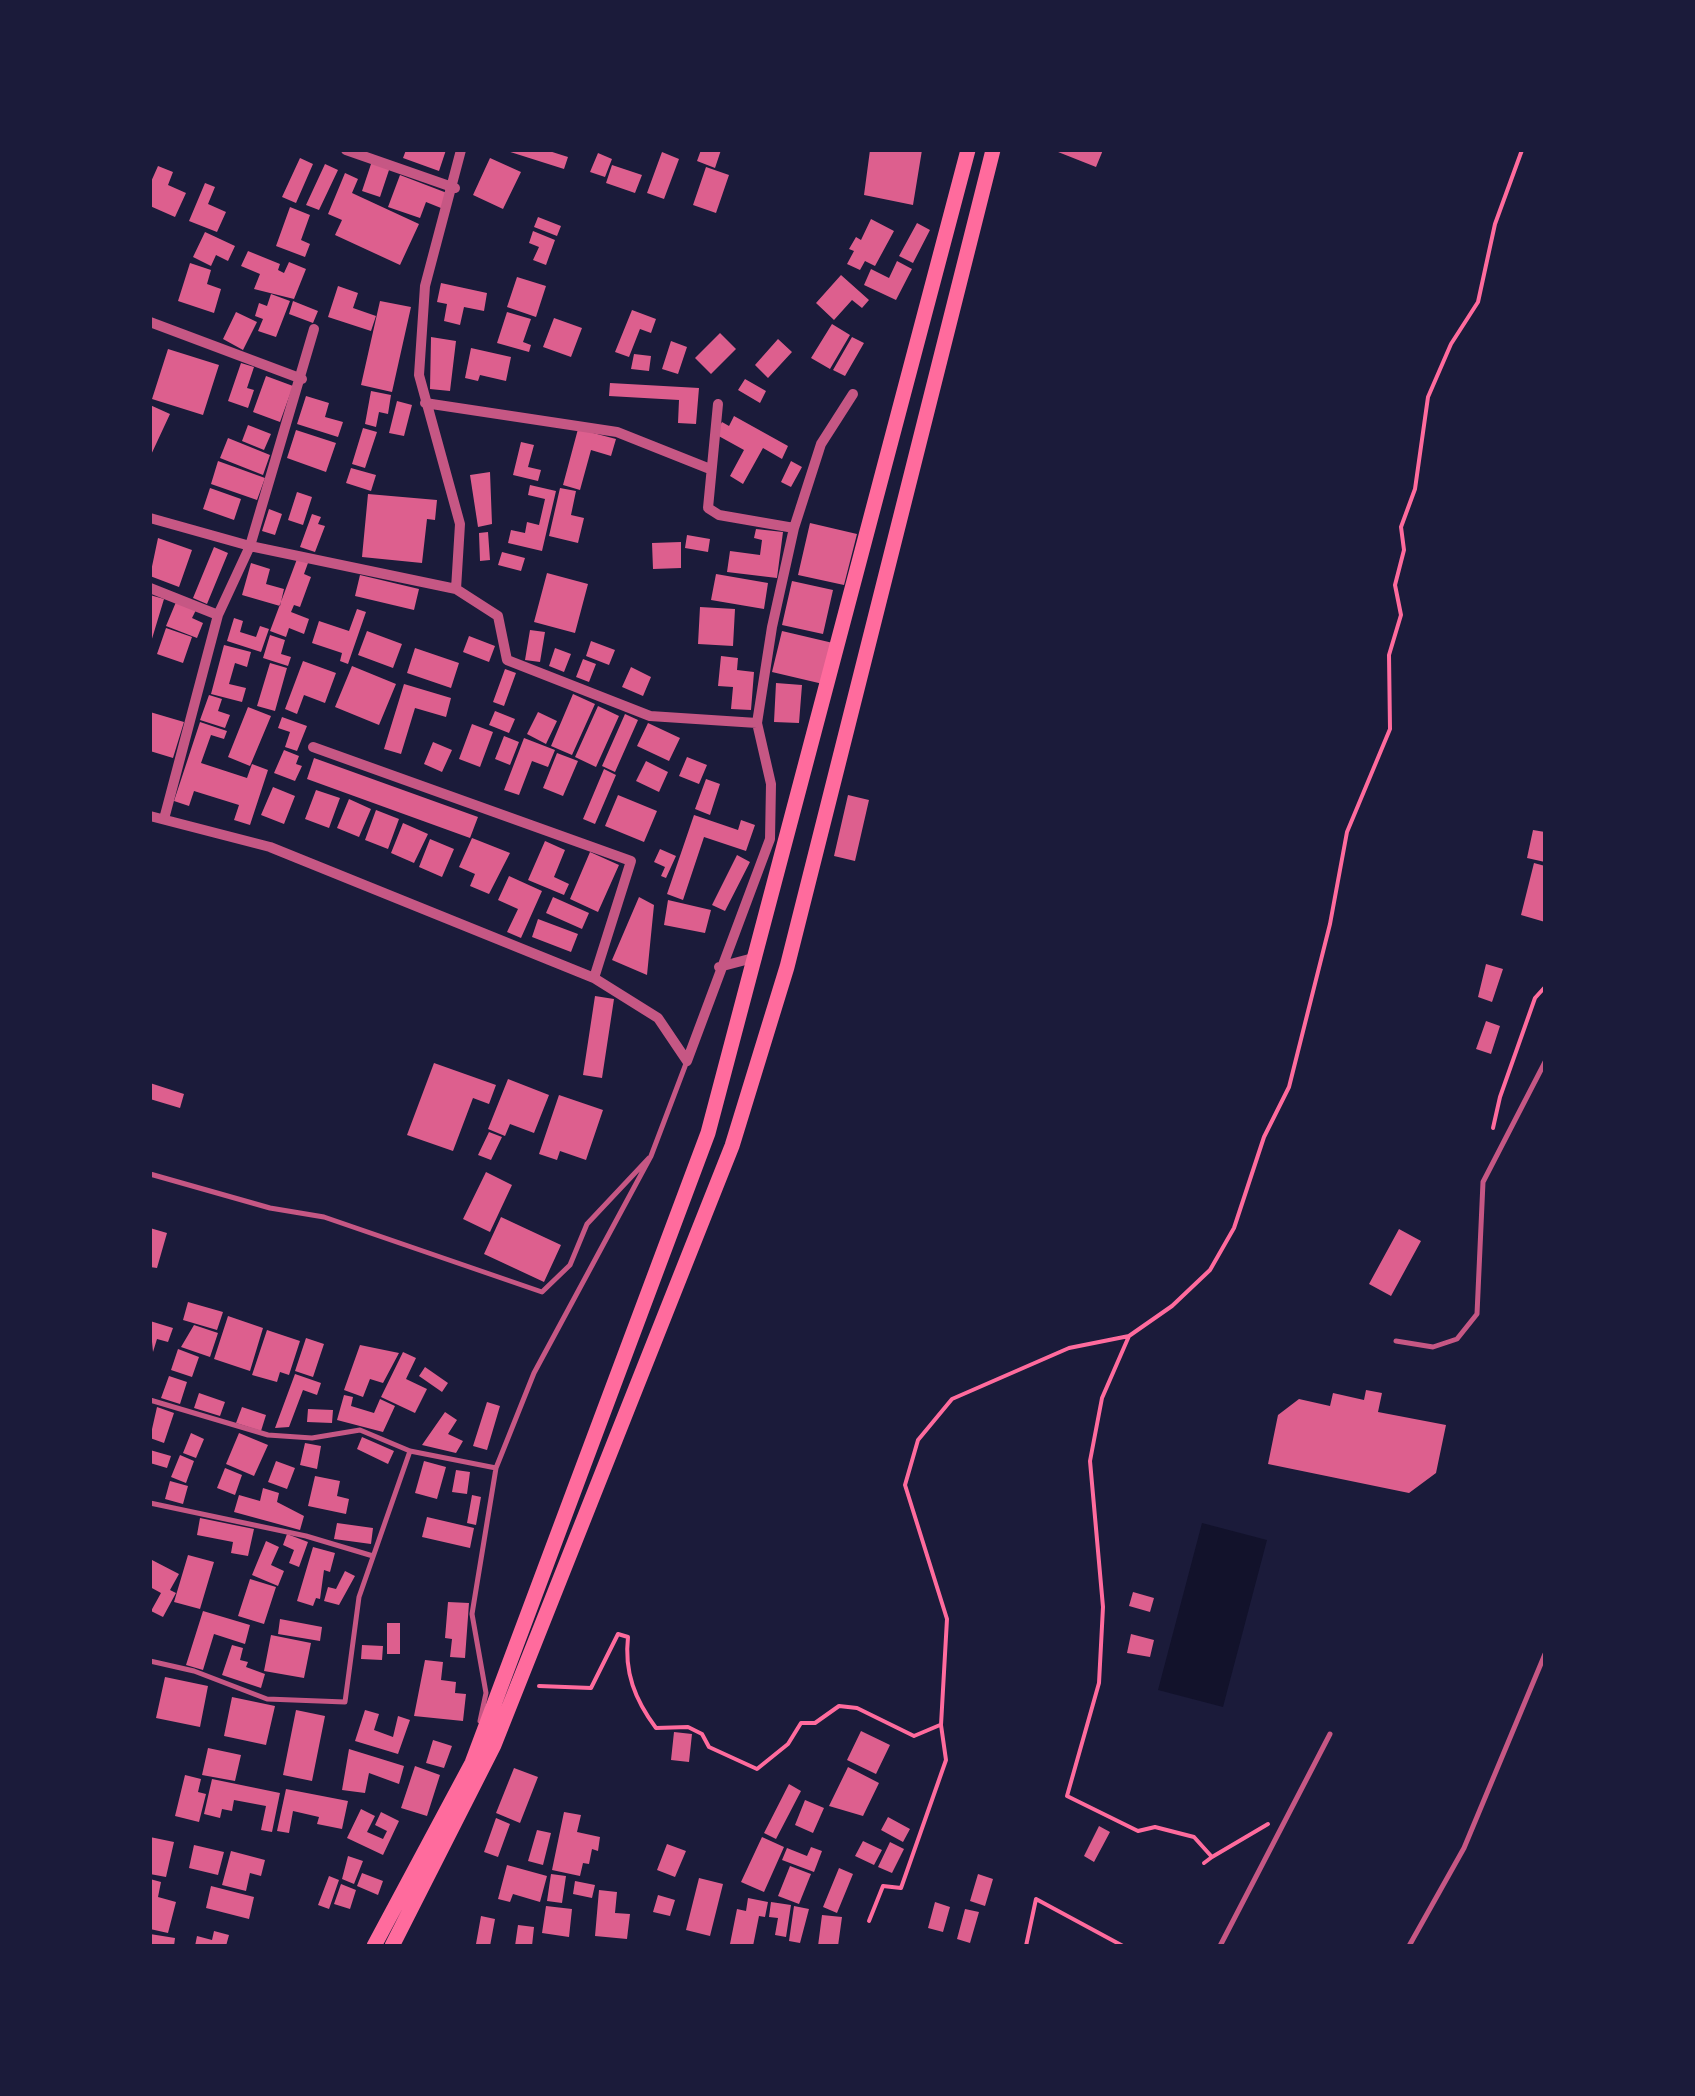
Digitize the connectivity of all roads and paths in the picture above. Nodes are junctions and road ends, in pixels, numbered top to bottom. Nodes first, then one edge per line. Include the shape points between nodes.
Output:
1 (346, 150) edge
2 (462, 150) edge
3 (968, 150) edge
4 (993, 150) edge
5 (1522, 150) edge
6 (455, 188) junction
7 (150, 322) edge
8 (314, 330) dead end
9 (302, 380) junction
10 (853, 394) dead end
11 (425, 403) junction
12 (718, 404) dead end
13 (710, 469) junction
14 (150, 518) edge
15 (794, 528) junction
16 (250, 546) junction
17 (150, 588) edge
18 (456, 589) junction
19 (218, 615) junction
20 (757, 723) junction
21 (312, 747) dead end
22 (150, 816) edge
23 (164, 819) junction
24 (757, 957) junction
25 (719, 966) junction
26 (594, 978) junction
27 (1545, 987) edge
28 (686, 1061) junction
29 (1545, 1062) edge
30 (1493, 1131) dead end
31 (652, 1156) junction
32 (150, 1174) edge
33 (1130, 1336) junction
34 (1396, 1341) dead end
35 (150, 1400) edge
36 (410, 1451) junction
37 (496, 1468) junction
38 (150, 1503) edge
39 (374, 1556) junction
40 (1545, 1654) edge
41 (150, 1661) edge
42 (520, 1682) junction
43 (941, 1725) junction
44 (1330, 1734) dead end
45 (472, 1763) junction
46 (1289, 1811) junction
47 (1212, 1857) junction
48 (1204, 1863) dead end
49 (868, 1922) dead end
50 (374, 1946) edge
51 (392, 1946) edge
52 (1026, 1946) edge
53 (1123, 1946) edge
54 (1220, 1946) edge
55 (1409, 1946) edge

1 - 6 street
2 - 6 street
3 - 24 main road
4 - 42 main road via 792,948 738,1128
5 - 33 path via 1495,224 1478,302 1428,397 1415,488 1401,528 1401,615 1389,655 1390,729 1347,832 1289,1087 1264,1137 1234,1228 1210,1270
6 - 11 street via 426,286 419,375
7 - 9 street
8 - 9 street
9 - 16 street
10 - 15 street via 821,444
11 - 13 street via 617,432
11 - 18 street via 460,524
12 - 13 street
13 - 15 street via 708,508
14 - 16 street
15 - 20 street
16 - 18 street
16 - 19 street
17 - 19 street
18 - 20 street via 498,616 508,660 650,716
19 - 23 street
20 - 25 street via 771,784 770,839
21 - 26 street via 630,861
22 - 23 street
23 - 26 street via 270,848
24 - 25 street
24 - 45 main road via 708,1133
25 - 28 street
26 - 28 street via 658,1018
27 - 30 path via 1535,998
28 - 31 lane
29 - 34 lane via 1483,1182 1477,1314 1458,1339 1433,1347
31 - 32 lane via 587,1224 570,1266 542,1292 324,1217
31 - 37 lane via 534,1373
33 - 43 path via 1069,1348 952,1398 918,1440 905,1485 947,1619
33 - 47 path via 1102,1398 1090,1461 1104,1607 1099,1683 1067,1796 1138,1831 1154,1827 1194,1837
35 - 36 lane via 268,1435 312,1438 360,1430
36 - 37 lane
36 - 39 lane
37 - 45 lane via 472,1614 486,1692
38 - 39 lane
39 - 41 lane via 359,1597 345,1702 268,1699
40 - 55 lane via 1464,1848
42 - 43 path via 591,1688 618,1634 628,1637 625,1662 640,1706 656,1728 688,1727 709,1747 757,1769 802,1723 815,1723 838,1706 857,1708 914,1736
42 - 51 main road
43 - 49 path via 946,1760 901,1888 883,1886
44 - 46 lane
45 - 50 main road
46 - 47 path
46 - 54 lane
47 - 48 path
52 - 53 path via 1036,1899

